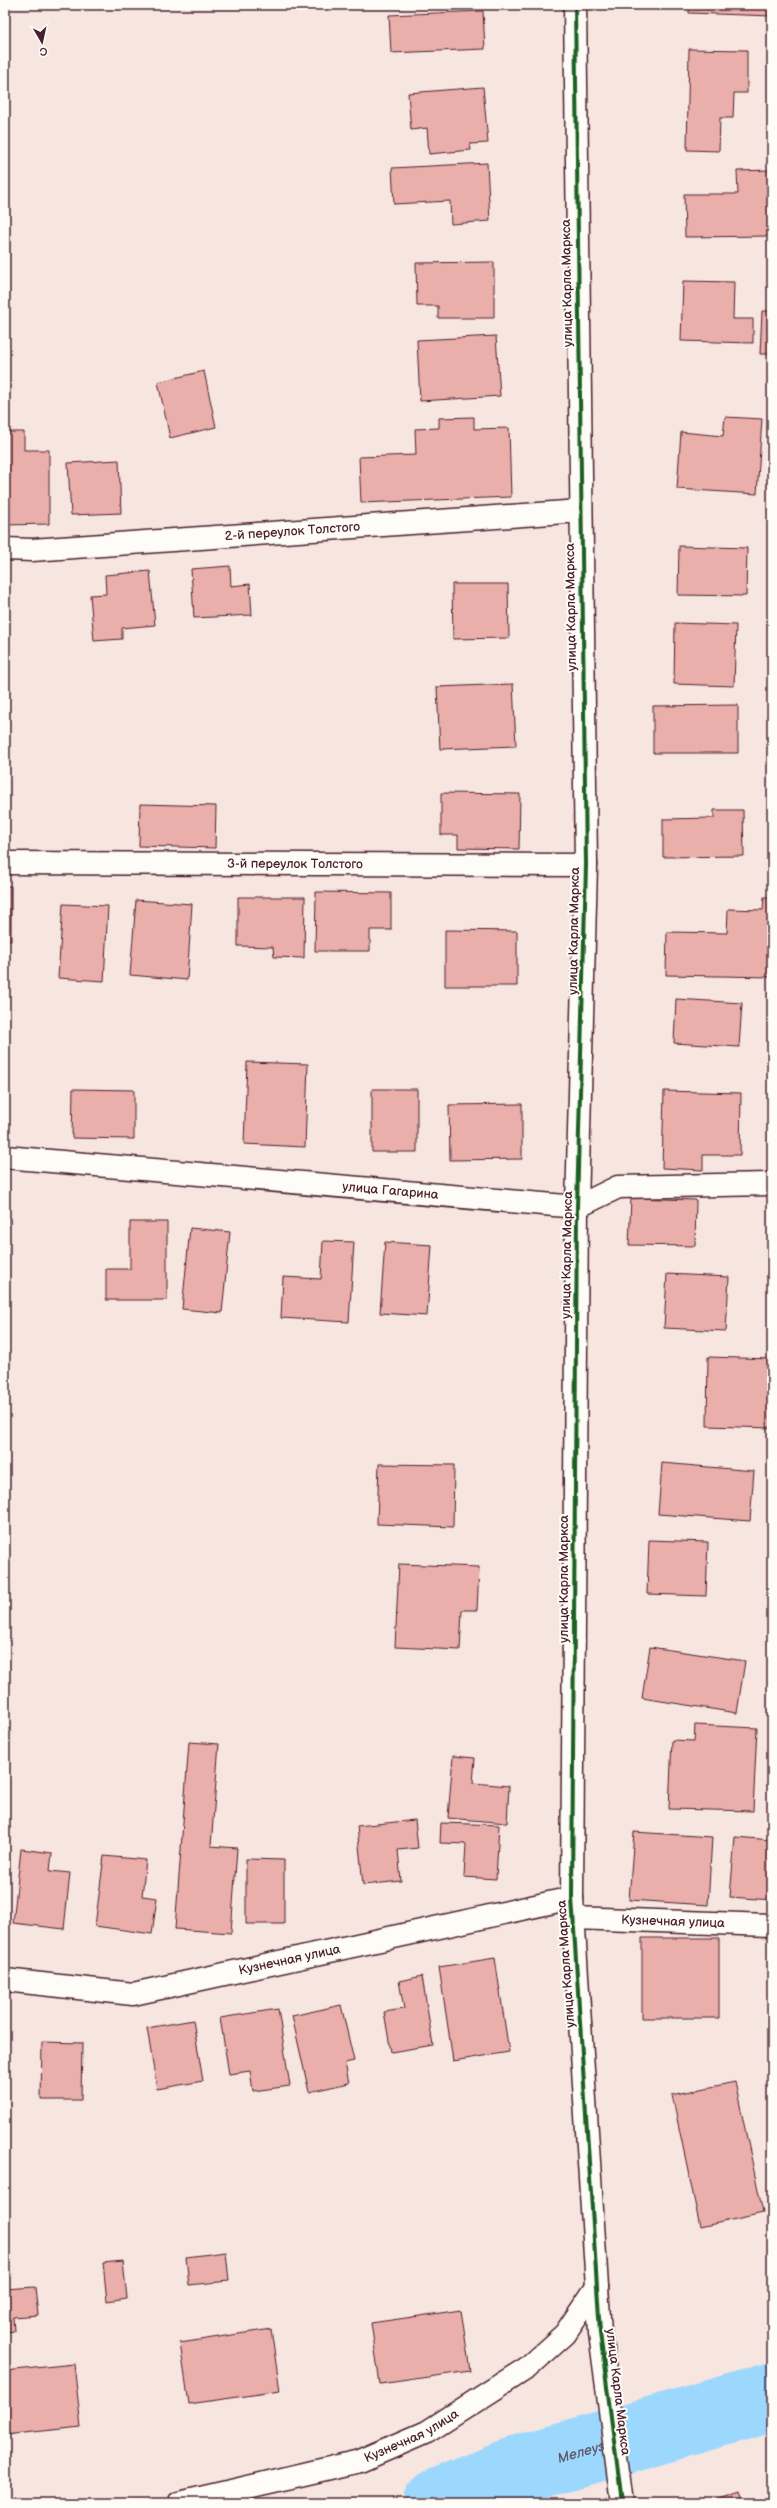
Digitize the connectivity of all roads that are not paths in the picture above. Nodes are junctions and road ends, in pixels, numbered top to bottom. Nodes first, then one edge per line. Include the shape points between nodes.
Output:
1 (575, 5) edge
2 (580, 511) junction
3 (5, 549) edge
4 (5, 863) edge
5 (586, 865) junction
6 (5, 1157) edge
7 (772, 1184) edge
8 (577, 1207) junction
9 (573, 1908) junction
10 (772, 1925) edge
11 (5, 1980) edge
12 (597, 2287) junction
13 (179, 2503) edge
14 (622, 2503) edge

1 - 2 street, улица Карла Маркса
2 - 3 street, 2-й переулок Толстого via 32,550
2 - 5 street, улица Карла Маркса
4 - 5 street, 3-й переулок Толстого
5 - 8 street, улица Карла Маркса
6 - 8 street, улица Гагарина
7 - 8 street via 618,1187
8 - 9 street, улица Карла Маркса
9 - 10 street, Кузнечная улица
9 - 11 street, Кузнечная улица via 133,1994
9 - 12 street, улица Карла Маркса
12 - 13 street, Кузнечная улица via 565,2334 527,2368 427,2432 360,2461
12 - 14 street, улица Карла Маркса via 600,2333

